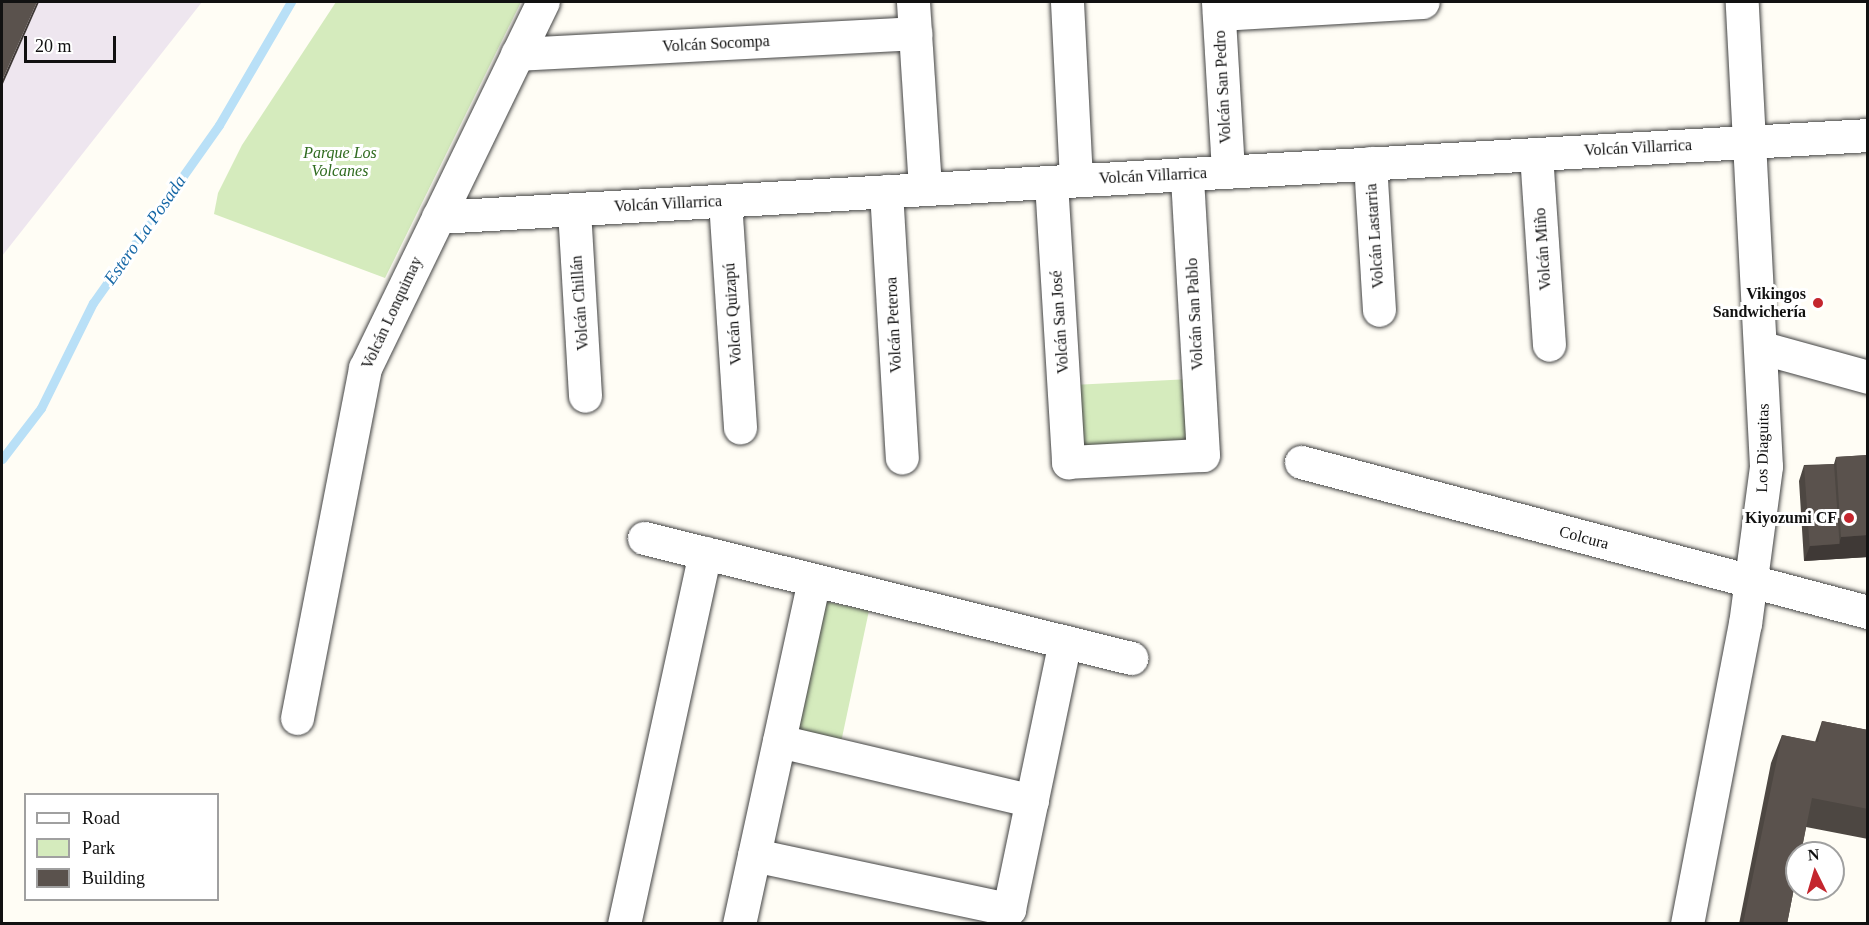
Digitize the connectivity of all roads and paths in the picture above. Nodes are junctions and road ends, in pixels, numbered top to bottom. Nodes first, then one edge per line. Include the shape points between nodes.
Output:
1 (543, 2) edge
2 (1066, 2) edge
3 (1423, 2) edge
4 (1742, 2) edge
5 (1218, 8) edge
6 (914, 17) edge
7 (517, 54) junction
8 (1868, 135) edge
9 (1750, 142) junction
10 (1536, 154) junction
11 (1370, 163) junction
12 (1228, 172) junction
13 (1187, 174) junction
14 (1063, 181) junction
15 (925, 189) junction
16 (886, 191) junction
17 (725, 201) junction
18 (574, 210) junction
19 (438, 217) junction
20 (1379, 310) dead end
21 (1549, 345) dead end
22 (1763, 348) junction
23 (1868, 376) edge
24 (585, 396) dead end
25 (740, 428) dead end
26 (902, 458) dead end
27 (1068, 462) joint
28 (1301, 462) dead end
29 (644, 538) dead end
30 (705, 553) junction
31 (814, 580) junction
32 (1750, 583) junction
33 (1868, 612) edge
34 (1065, 642) junction
35 (1131, 658) dead end
36 (297, 718) dead end
37 (779, 741) junction
38 (1032, 801) junction
39 (754, 855) junction
40 (624, 924) edge
41 (739, 924) edge
42 (1687, 924) edge

1 - 7 street, Volcán Lonquimay
2 - 14 street, Volcán San José
3 - 5 street
4 - 9 street, Los Diaguitas
5 - 12 street, Volcán San Pedro
6 - 7 street, Volcán Socompa
6 - 15 street
7 - 19 street, Volcán Lonquimay
8 - 9 street, Volcán Villarrica
9 - 10 street, Volcán Villarrica
9 - 22 street, Los Diaguitas
10 - 11 street, Volcán Villarrica
10 - 21 street, Volcán Miño
11 - 12 street, Volcán Villarrica
11 - 20 street, Volcán Lastarria
12 - 13 street, Volcán Villarrica
13 - 14 street, Volcán Villarrica
13 - 27 street, Volcán San Pablo via 1203,455
14 - 15 street, Volcán Villarrica
14 - 27 street, Volcán San José
15 - 16 street, Volcán Villarrica
16 - 17 street, Volcán Villarrica
16 - 26 street, Volcán Peteroa
17 - 18 street, Volcán Villarrica
17 - 25 street, Volcán Quizapú
18 - 19 street, Volcán Villarrica
18 - 24 street, Volcán Chillán
19 - 36 street, Volcán Lonquimay via 365,368
22 - 23 street
22 - 32 street, Los Diaguitas via 1766,466
28 - 32 street, Colcura
29 - 30 street
30 - 31 street
30 - 40 street
31 - 34 street
31 - 37 street
32 - 33 street, Colcura
32 - 42 street, Los Diaguitas
34 - 35 street
34 - 38 street
37 - 38 street
37 - 39 street
38 - 39 street via 1009,909
39 - 41 street

